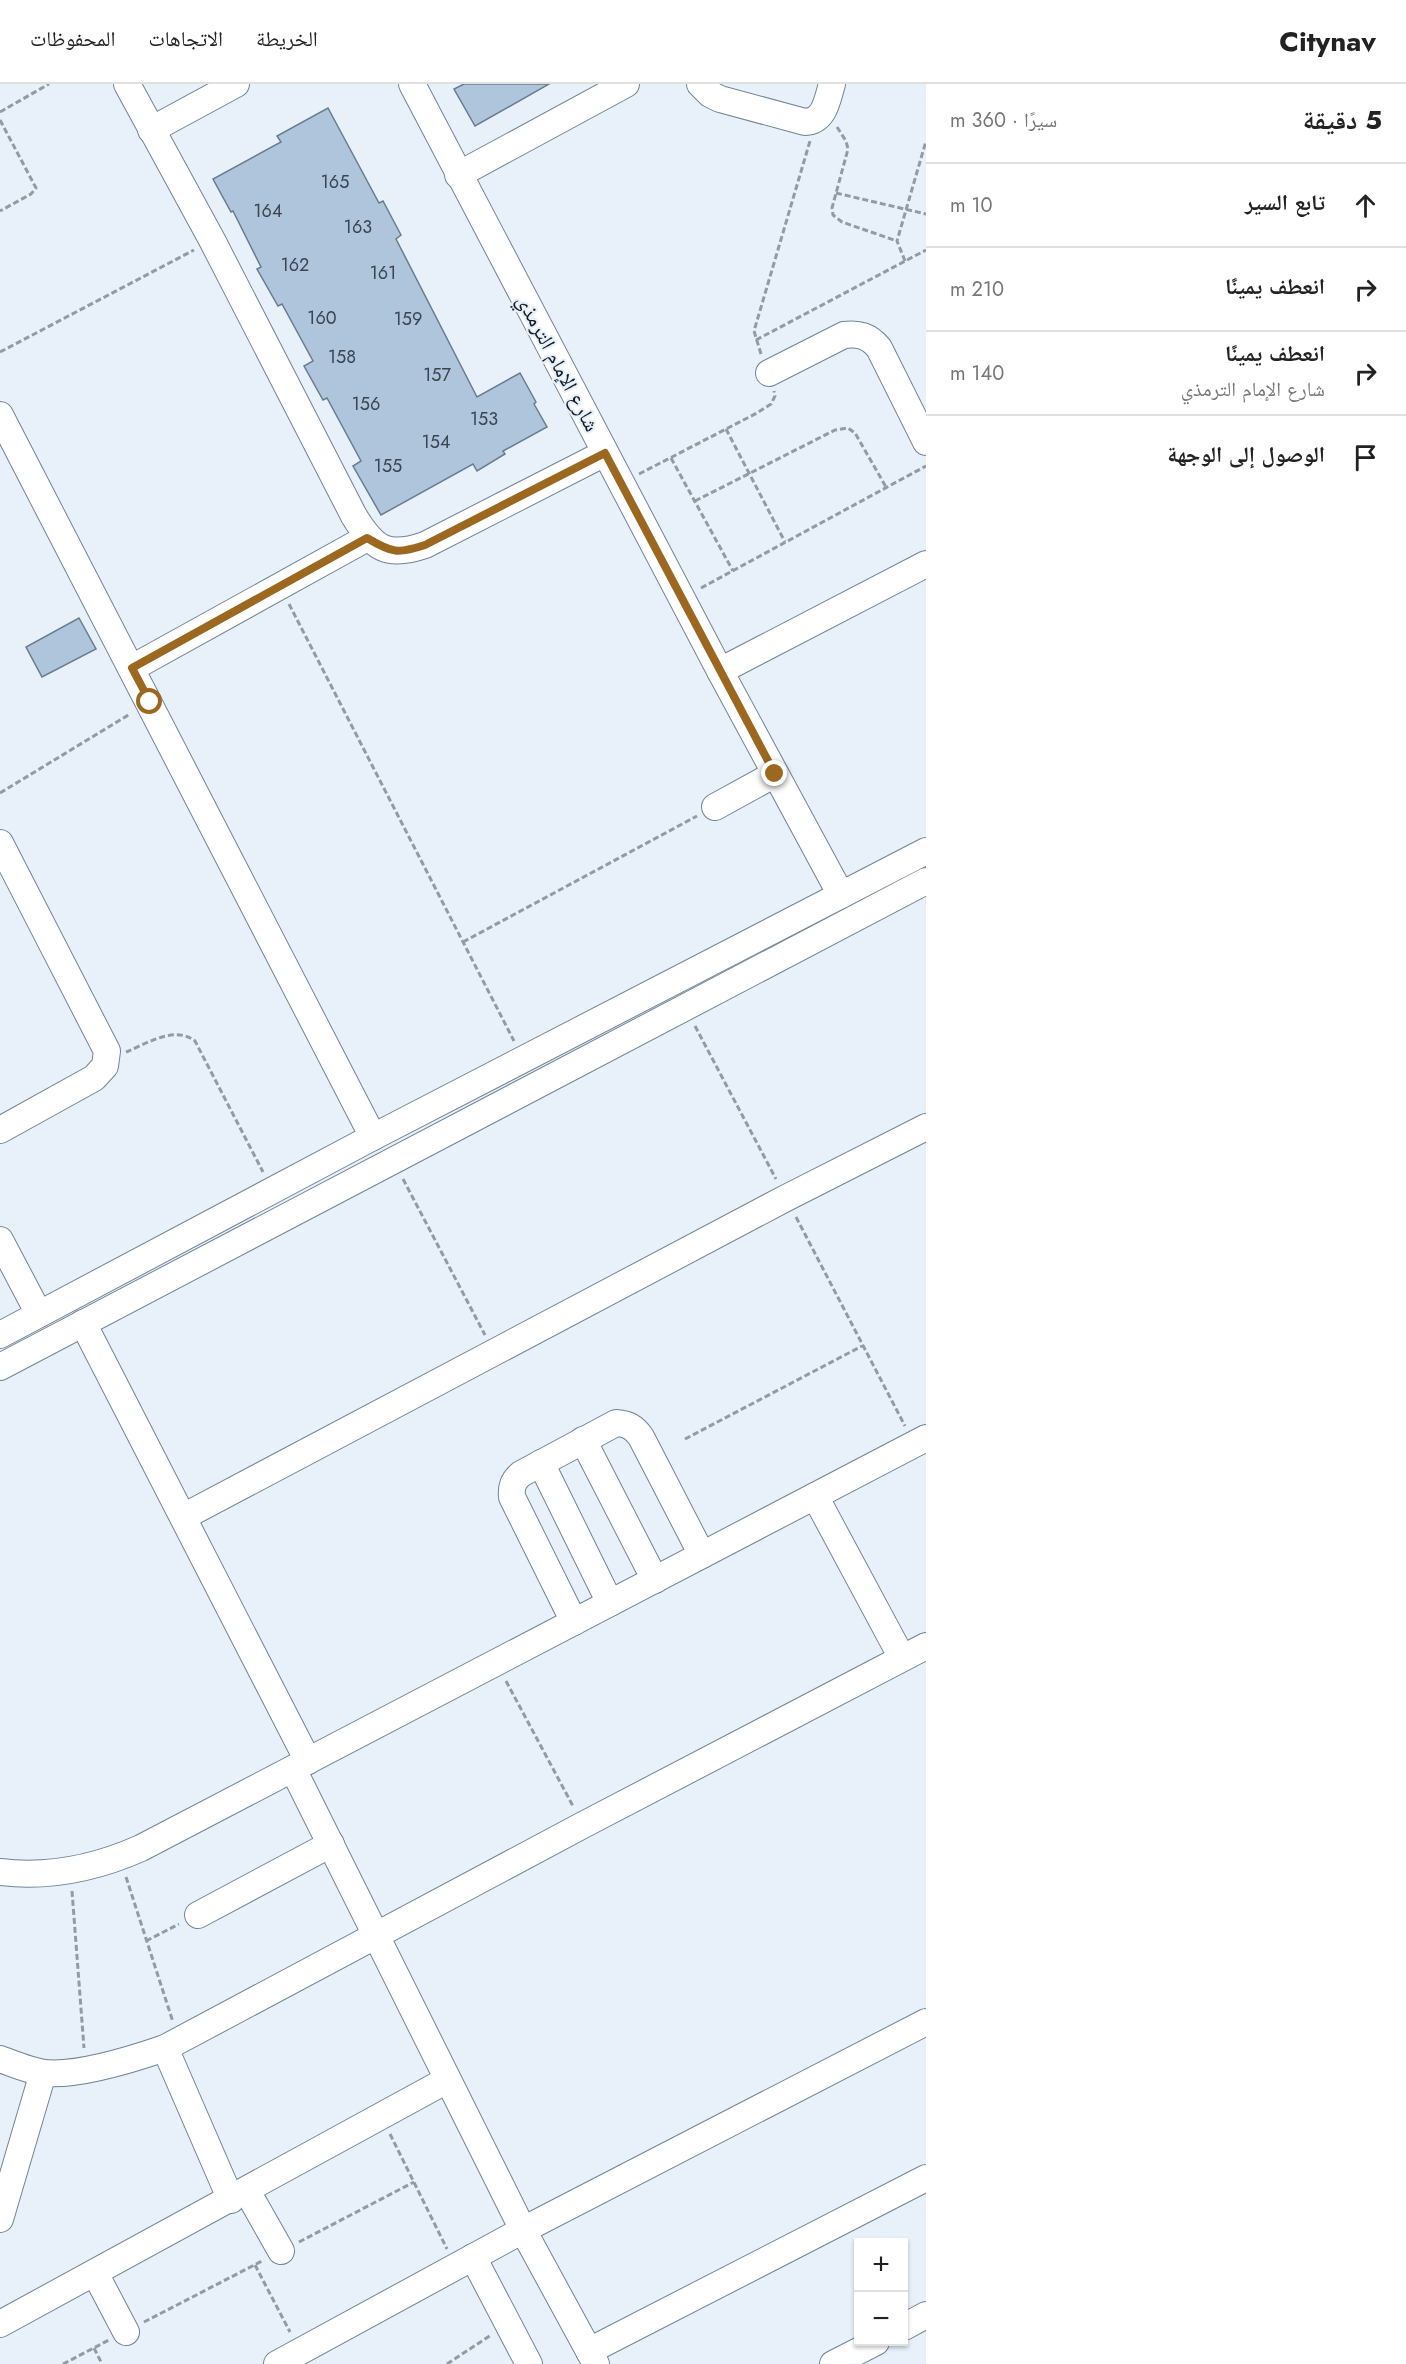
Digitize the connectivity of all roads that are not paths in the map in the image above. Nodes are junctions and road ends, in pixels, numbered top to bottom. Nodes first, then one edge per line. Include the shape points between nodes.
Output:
1 (127, 84) edge
2 (237, 84) edge
3 (412, 84) edge
4 (626, 84) edge
5 (700, 84) edge
6 (832, 84) edge
7 (152, 130) junction
8 (458, 175) junction
9 (769, 373) road end
10 (0, 415) edge
11 (926, 442) edge
12 (605, 453) junction
13 (367, 538) junction
14 (926, 564) edge
15 (132, 668) junction
16 (720, 670) junction
17 (775, 774) junction
18 (716, 807) road end
19 (0, 843) edge
20 (916, 856) edge
21 (923, 882) edge
22 (841, 895) junction
23 (770, 932) junction
24 (781, 955) junction
25 (467, 1089) junction
26 (479, 1113) junction
27 (926, 1127) edge
28 (0, 1130) edge
29 (373, 1137) junction
30 (300, 1176) junction
31 (314, 1201) junction
32 (0, 1240) edge
33 (154, 1253) junction
34 (166, 1279) junction
35 (39, 1314) junction
36 (82, 1323) junction
37 (0, 1335) edge
38 (0, 1367) edge
39 (583, 1440) junction
40 (920, 1441) edge
41 (541, 1463) junction
42 (815, 1496) junction
43 (183, 1517) junction
44 (702, 1555) junction
45 (655, 1580) junction
46 (610, 1603) junction
47 (574, 1622) junction
48 (926, 1646) edge
49 (902, 1658) junction
50 (300, 1765) junction
51 (331, 1844) junction
52 (0, 1872) edge
53 (198, 1915) road end
54 (375, 1937) junction
55 (926, 2022) edge
56 (172, 2045) junction
57 (0, 2059) edge
58 (43, 2073) junction
59 (447, 2080) junction
60 (926, 2178) edge
61 (239, 2195) junction
62 (0, 2219) edge
63 (523, 2230) junction
64 (282, 2251) road end
65 (464, 2262) junction
66 (94, 2273) junction
67 (926, 2315) edge
68 (0, 2324) edge
69 (908, 2324) edge
70 (126, 2332) road end
71 (868, 2346) edge
72 (592, 2357) edge
73 (284, 2360) edge
74 (529, 2364) edge
75 (833, 2364) edge

1 - 7 street
2 - 7 street
3 - 8 street, شارع الإمام الترمذي
4 - 8 street
5 - 6 street via 720,99 811,122 820,115
7 - 13 street
8 - 12 street, شارع الإمام الترمذي
9 - 11 street via 844,335 864,335 879,348
10 - 15 street
12 - 13 street via 425,545 406,551 385,549
12 - 16 street, شارع الإمام الترمذي
13 - 15 street
14 - 16 street
15 - 29 street
16 - 17 street, شارع الإمام الترمذي
17 - 18 street
17 - 22 street, شارع الإمام الترمذي
19 - 28 street via 105,1043 107,1059 94,1078
20 - 21 street
20 - 22 street
21 - 24 street
22 - 23 street
23 - 24 street
23 - 25 street
24 - 26 street
25 - 26 street
25 - 29 street
26 - 31 street
27 - 43 street
29 - 30 street
30 - 31 street
30 - 33 street
31 - 34 street
32 - 35 street
33 - 34 street
33 - 35 street
34 - 36 street
35 - 37 street
36 - 38 street
36 - 43 street
39 - 41 street
39 - 44 street via 616,1423 635,1429
39 - 45 street
40 - 42 street
41 - 46 street
41 - 47 street via 515,1480 512,1497
42 - 44 street
42 - 49 street
43 - 50 street
44 - 45 street
45 - 46 street
46 - 47 street
47 - 50 street
48 - 49 street
49 - 54 street
50 - 51 street
50 - 52 street via 119,1858 70,1871
51 - 53 street
51 - 54 street
54 - 56 street
54 - 59 street
55 - 63 street
56 - 58 street via 137,2058
56 - 61 street
57 - 58 street
58 - 62 street
59 - 61 street
59 - 63 street
60 - 72 street
61 - 64 street
61 - 66 street
63 - 65 street
63 - 72 street
65 - 73 street
65 - 74 street via 508,2324
66 - 68 street
66 - 70 street
67 - 69 street
71 - 75 street

